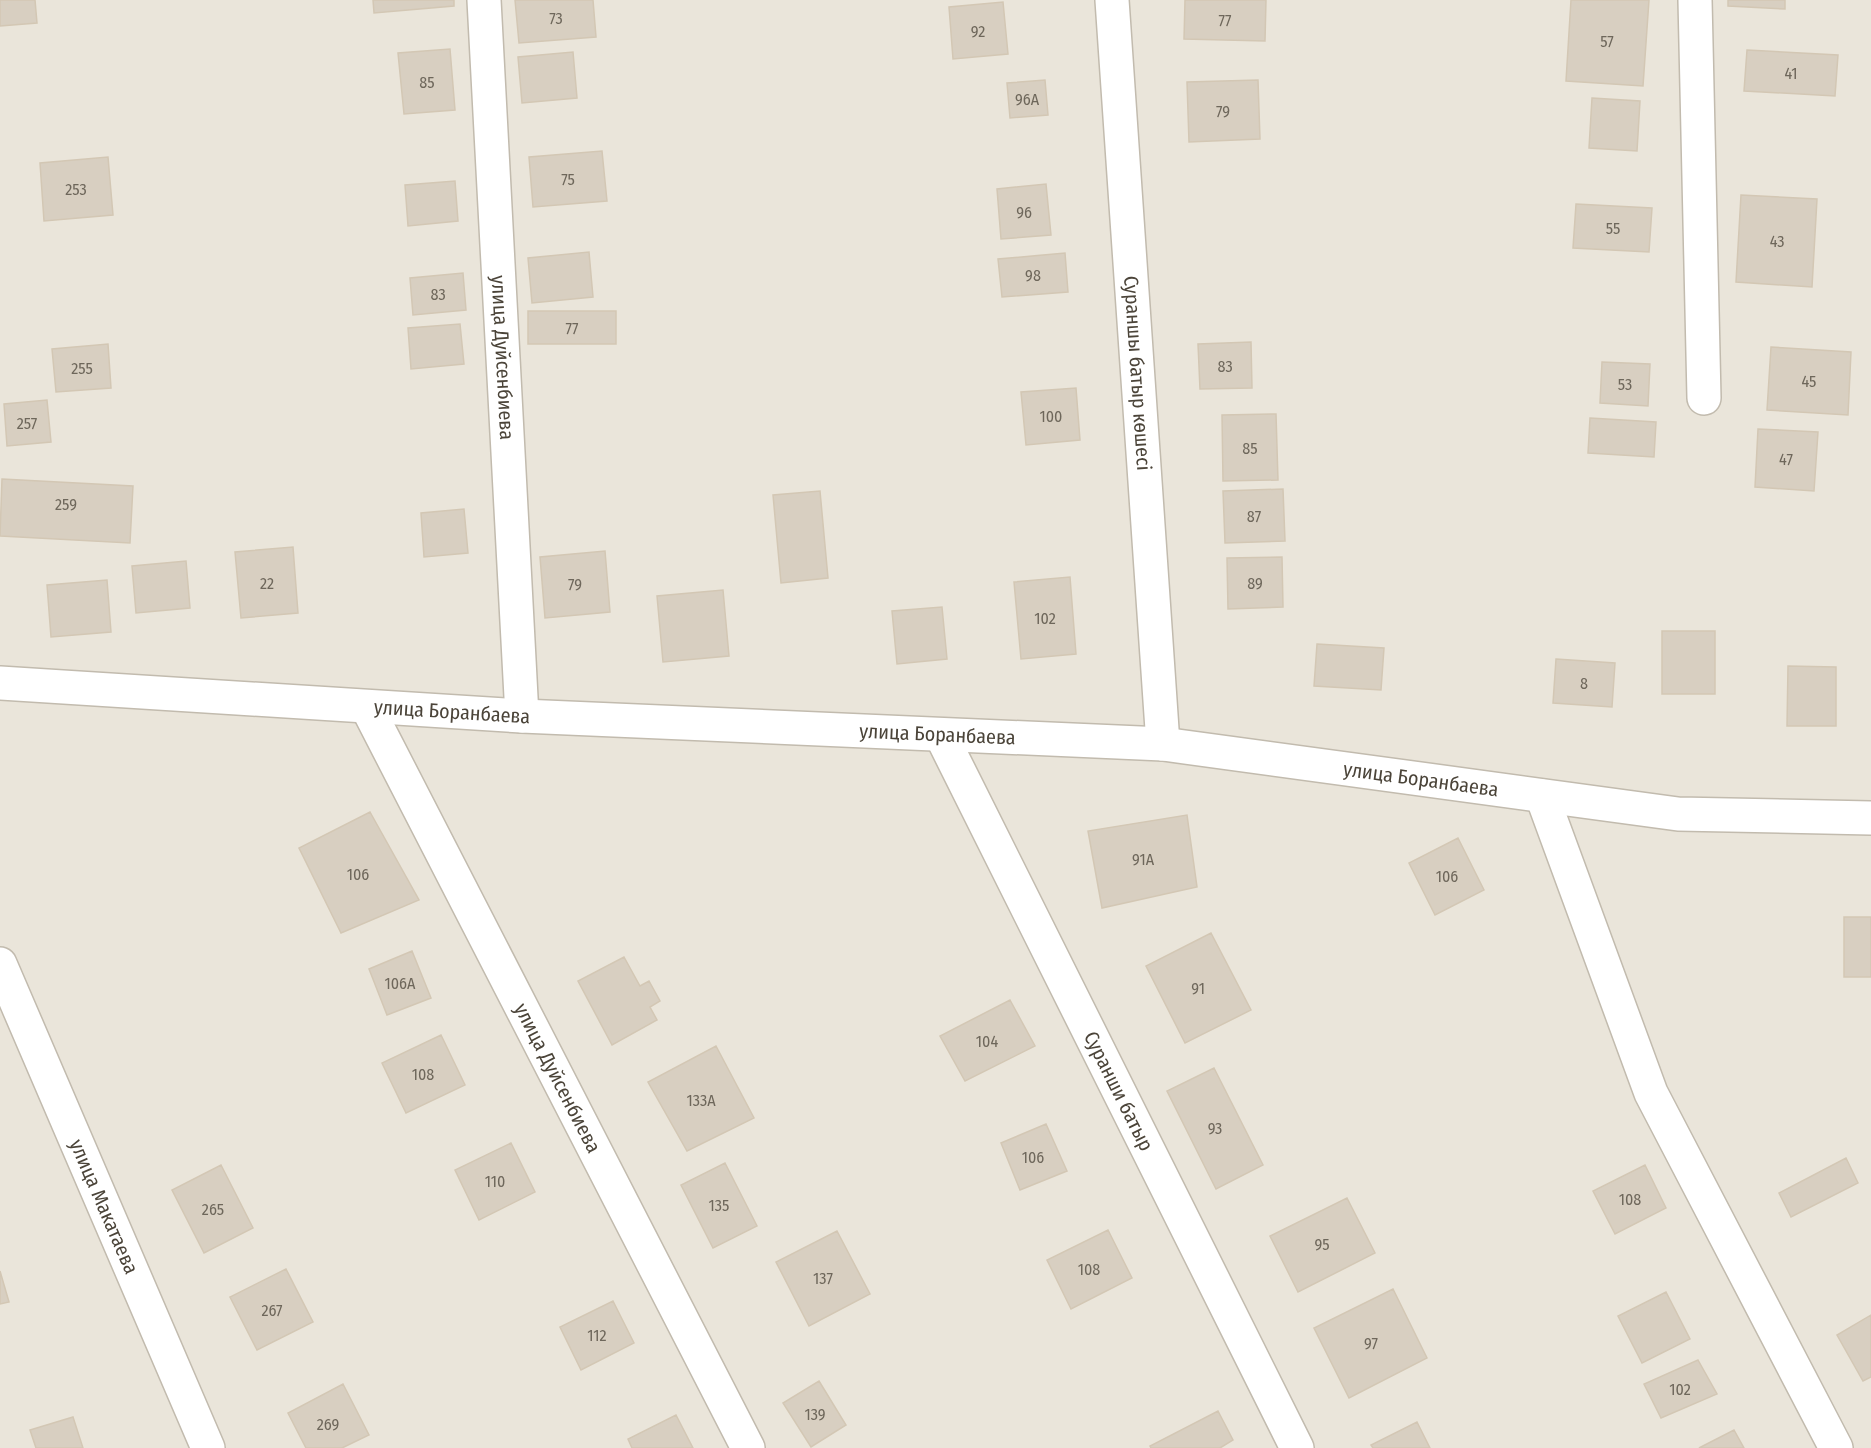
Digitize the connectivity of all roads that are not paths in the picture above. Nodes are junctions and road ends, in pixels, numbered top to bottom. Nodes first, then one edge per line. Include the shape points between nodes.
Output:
1 (484, 0) edge
2 (1112, 0) edge
3 (1695, 0) edge
4 (1704, 398) dead end
5 (0, 683) edge
6 (367, 707) junction
7 (522, 716) junction
8 (941, 735) junction
9 (1163, 744) junction
10 (1542, 796) junction
11 (1871, 818) edge
12 (0, 964) edge
13 (208, 1448) edge
14 (748, 1448) edge
15 (1297, 1448) edge
16 (1836, 1448) edge

1 - 7 street, улица Дуйсенбиева
2 - 9 street, Сураншы батыр көшесі
3 - 4 street
5 - 6 street, улица Боранбаева
6 - 7 street, улица Боранбаева
6 - 14 street, улица Дуйсенбиева
7 - 8 street, улица Боранбаева
8 - 9 street, улица Боранбаева
8 - 15 street, Суранши батыр
9 - 10 street, улица Боранбаева
10 - 11 street, улица Боранбаева via 1678,814
10 - 16 street via 1651,1093
12 - 13 street, улица Макатаева

